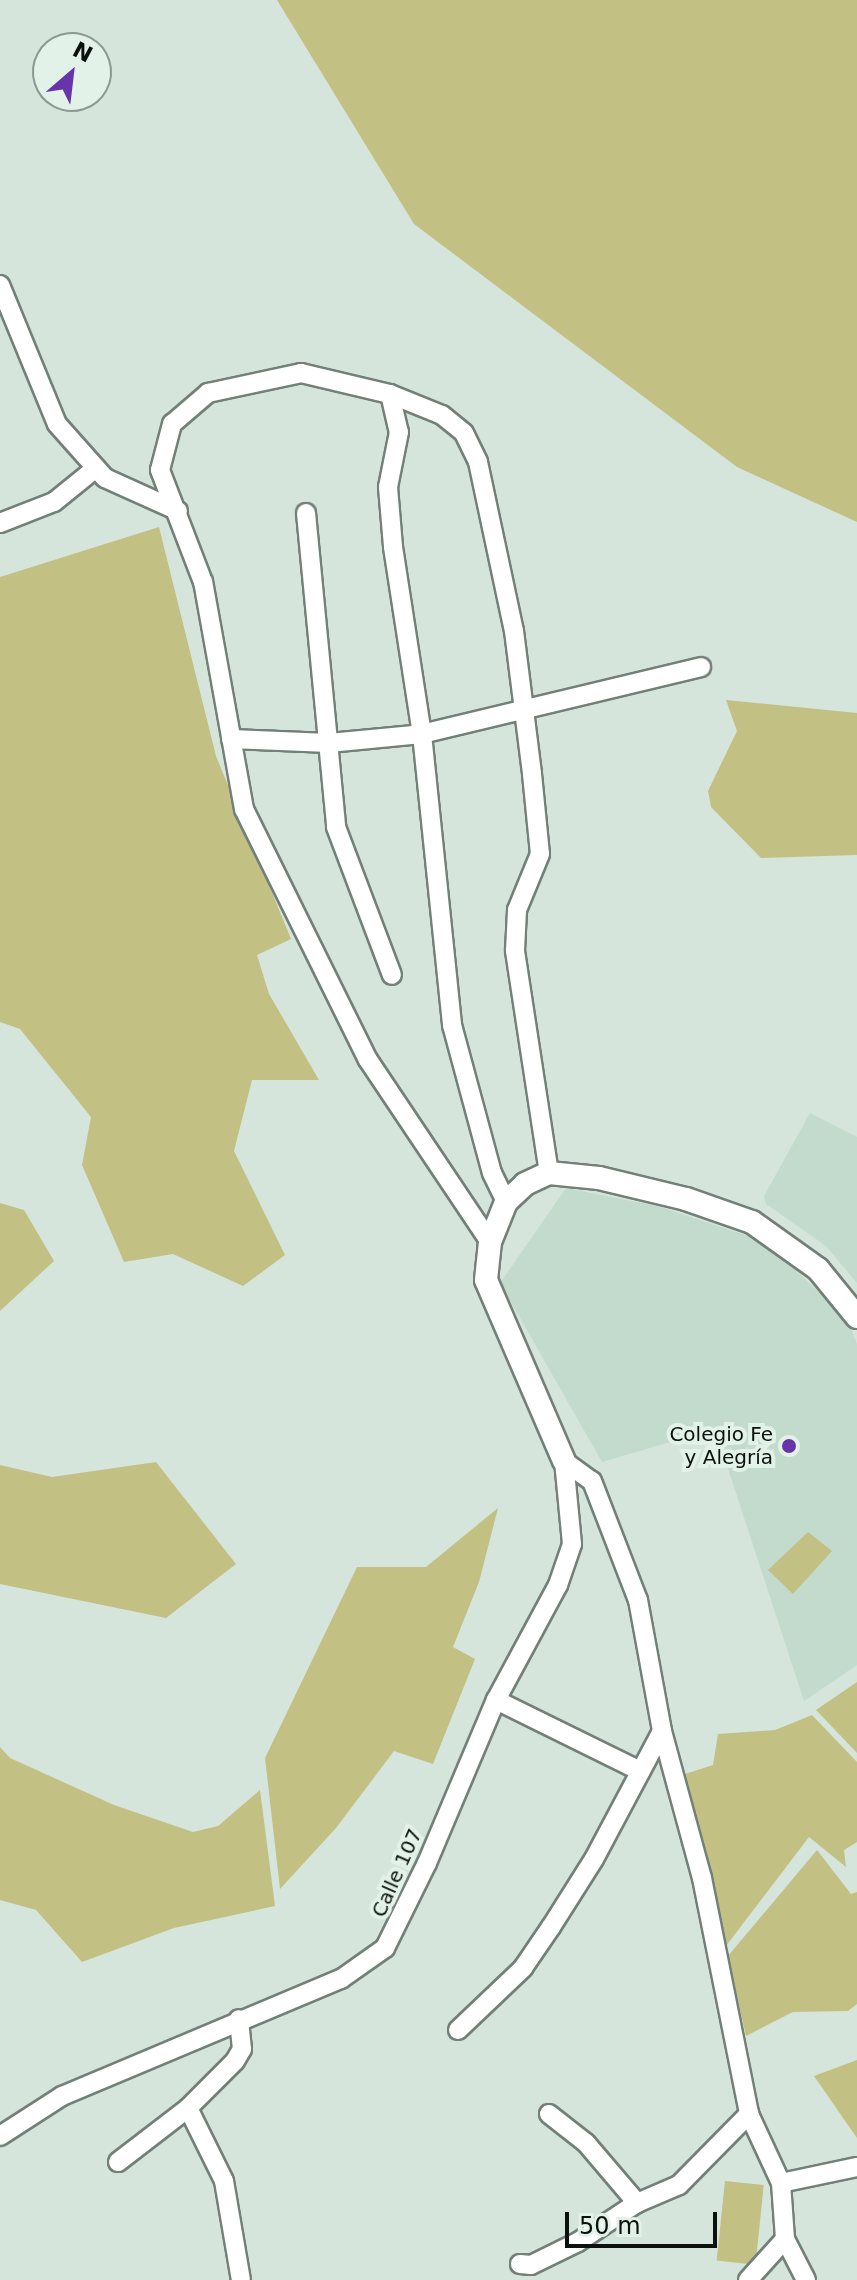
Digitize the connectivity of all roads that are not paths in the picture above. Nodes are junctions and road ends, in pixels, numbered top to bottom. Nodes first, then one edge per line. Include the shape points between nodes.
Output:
1 (0, 285) edge
2 (390, 394) junction
3 (96, 468) junction
4 (178, 511) junction
5 (306, 513) dead end
6 (0, 523) edge
7 (701, 667) dead end
8 (522, 713) junction
9 (422, 734) junction
10 (231, 739) junction
11 (329, 743) junction
12 (392, 975) dead end
13 (549, 1173) junction
14 (506, 1202) junction
15 (490, 1242) junction
16 (857, 1317) edge
17 (564, 1461) junction
18 (496, 1700) junction
19 (662, 1731) junction
20 (640, 1771) junction
21 (239, 2019) junction
22 (458, 2030) dead end
23 (188, 2108) junction
24 (549, 2114) dead end
25 (749, 2114) junction
26 (0, 2136) edge
27 (118, 2162) dead end
28 (857, 2167) edge
29 (781, 2183) junction
30 (637, 2203) junction
31 (785, 2239) junction
32 (520, 2264) dead end
33 (241, 2280) edge
34 (748, 2280) edge
35 (806, 2280) edge

1 - 3 street via 57,424
2 - 4 street via 301,373 208,393 182,410 163,441 160,470
2 - 8 street via 442,415 464,433 478,462 514,631
2 - 9 street via 399,432 388,487 393,547
3 - 4 street via 105,478
3 - 6 street via 54,502
4 - 10 street via 203,582
5 - 11 street
7 - 8 street
8 - 9 street
8 - 13 street via 540,854 517,910 515,951
9 - 11 street
9 - 14 street via 452,1025 492,1173
10 - 11 street
10 - 15 street via 244,809 368,1060 430,1161
11 - 12 street via 336,827
13 - 14 street via 525,1184
13 - 16 street via 599,1178 752,1222 818,1269
14 - 15 street
15 - 17 street via 486,1280 493,1305
17 - 18 street, Calle 107 via 572,1544 531,1643
17 - 19 street via 592,1481 638,1600
18 - 20 street
18 - 21 street, Calle 107 via 385,1948 341,1979
19 - 20 street
19 - 25 street via 702,1878
20 - 22 street via 594,1859 523,1968
21 - 23 street via 242,2049
21 - 26 street, Calle 107 via 62,2096
23 - 27 street
23 - 33 street via 224,2181
24 - 30 street via 586,2143
25 - 29 street
25 - 30 street via 679,2185
28 - 29 street
29 - 31 street
30 - 32 street via 578,2242 531,2265
31 - 34 street
31 - 35 street

